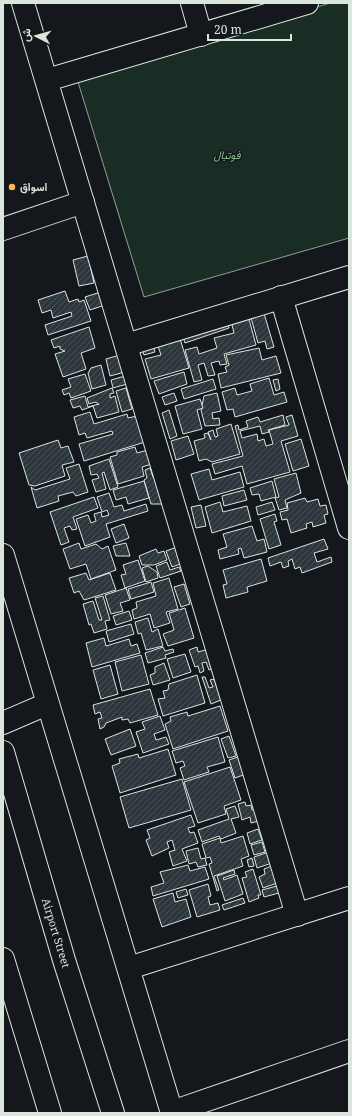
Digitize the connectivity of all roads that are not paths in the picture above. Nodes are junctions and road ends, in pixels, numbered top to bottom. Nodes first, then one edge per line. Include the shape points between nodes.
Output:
1 (23, 3) edge
2 (192, 3) edge
3 (307, 3) edge
4 (201, 35) junction
5 (47, 80) junction
6 (83, 202) junction
7 (3, 228) edge
8 (349, 277) edge
9 (281, 297) junction
10 (126, 345) junction
11 (349, 528) edge
12 (3, 555) edge
13 (47, 704) junction
14 (3, 723) edge
15 (3, 752) edge
16 (349, 898) edge
17 (297, 915) junction
18 (3, 958) edge
19 (129, 968) junction
20 (349, 1052) edge
21 (172, 1112) edge
22 (50, 1113) edge
23 (114, 1113) edge

1 - 5 street
2 - 4 street
3 - 4 street
4 - 5 street
5 - 6 street
6 - 7 street
6 - 10 street
8 - 9 street
9 - 10 street
9 - 11 street
10 - 17 street
12 - 13 street
13 - 14 street
13 - 19 street
15 - 23 street, Airport Street via 64,960
16 - 17 street
17 - 19 street
18 - 22 street
19 - 21 street
20 - 21 street

